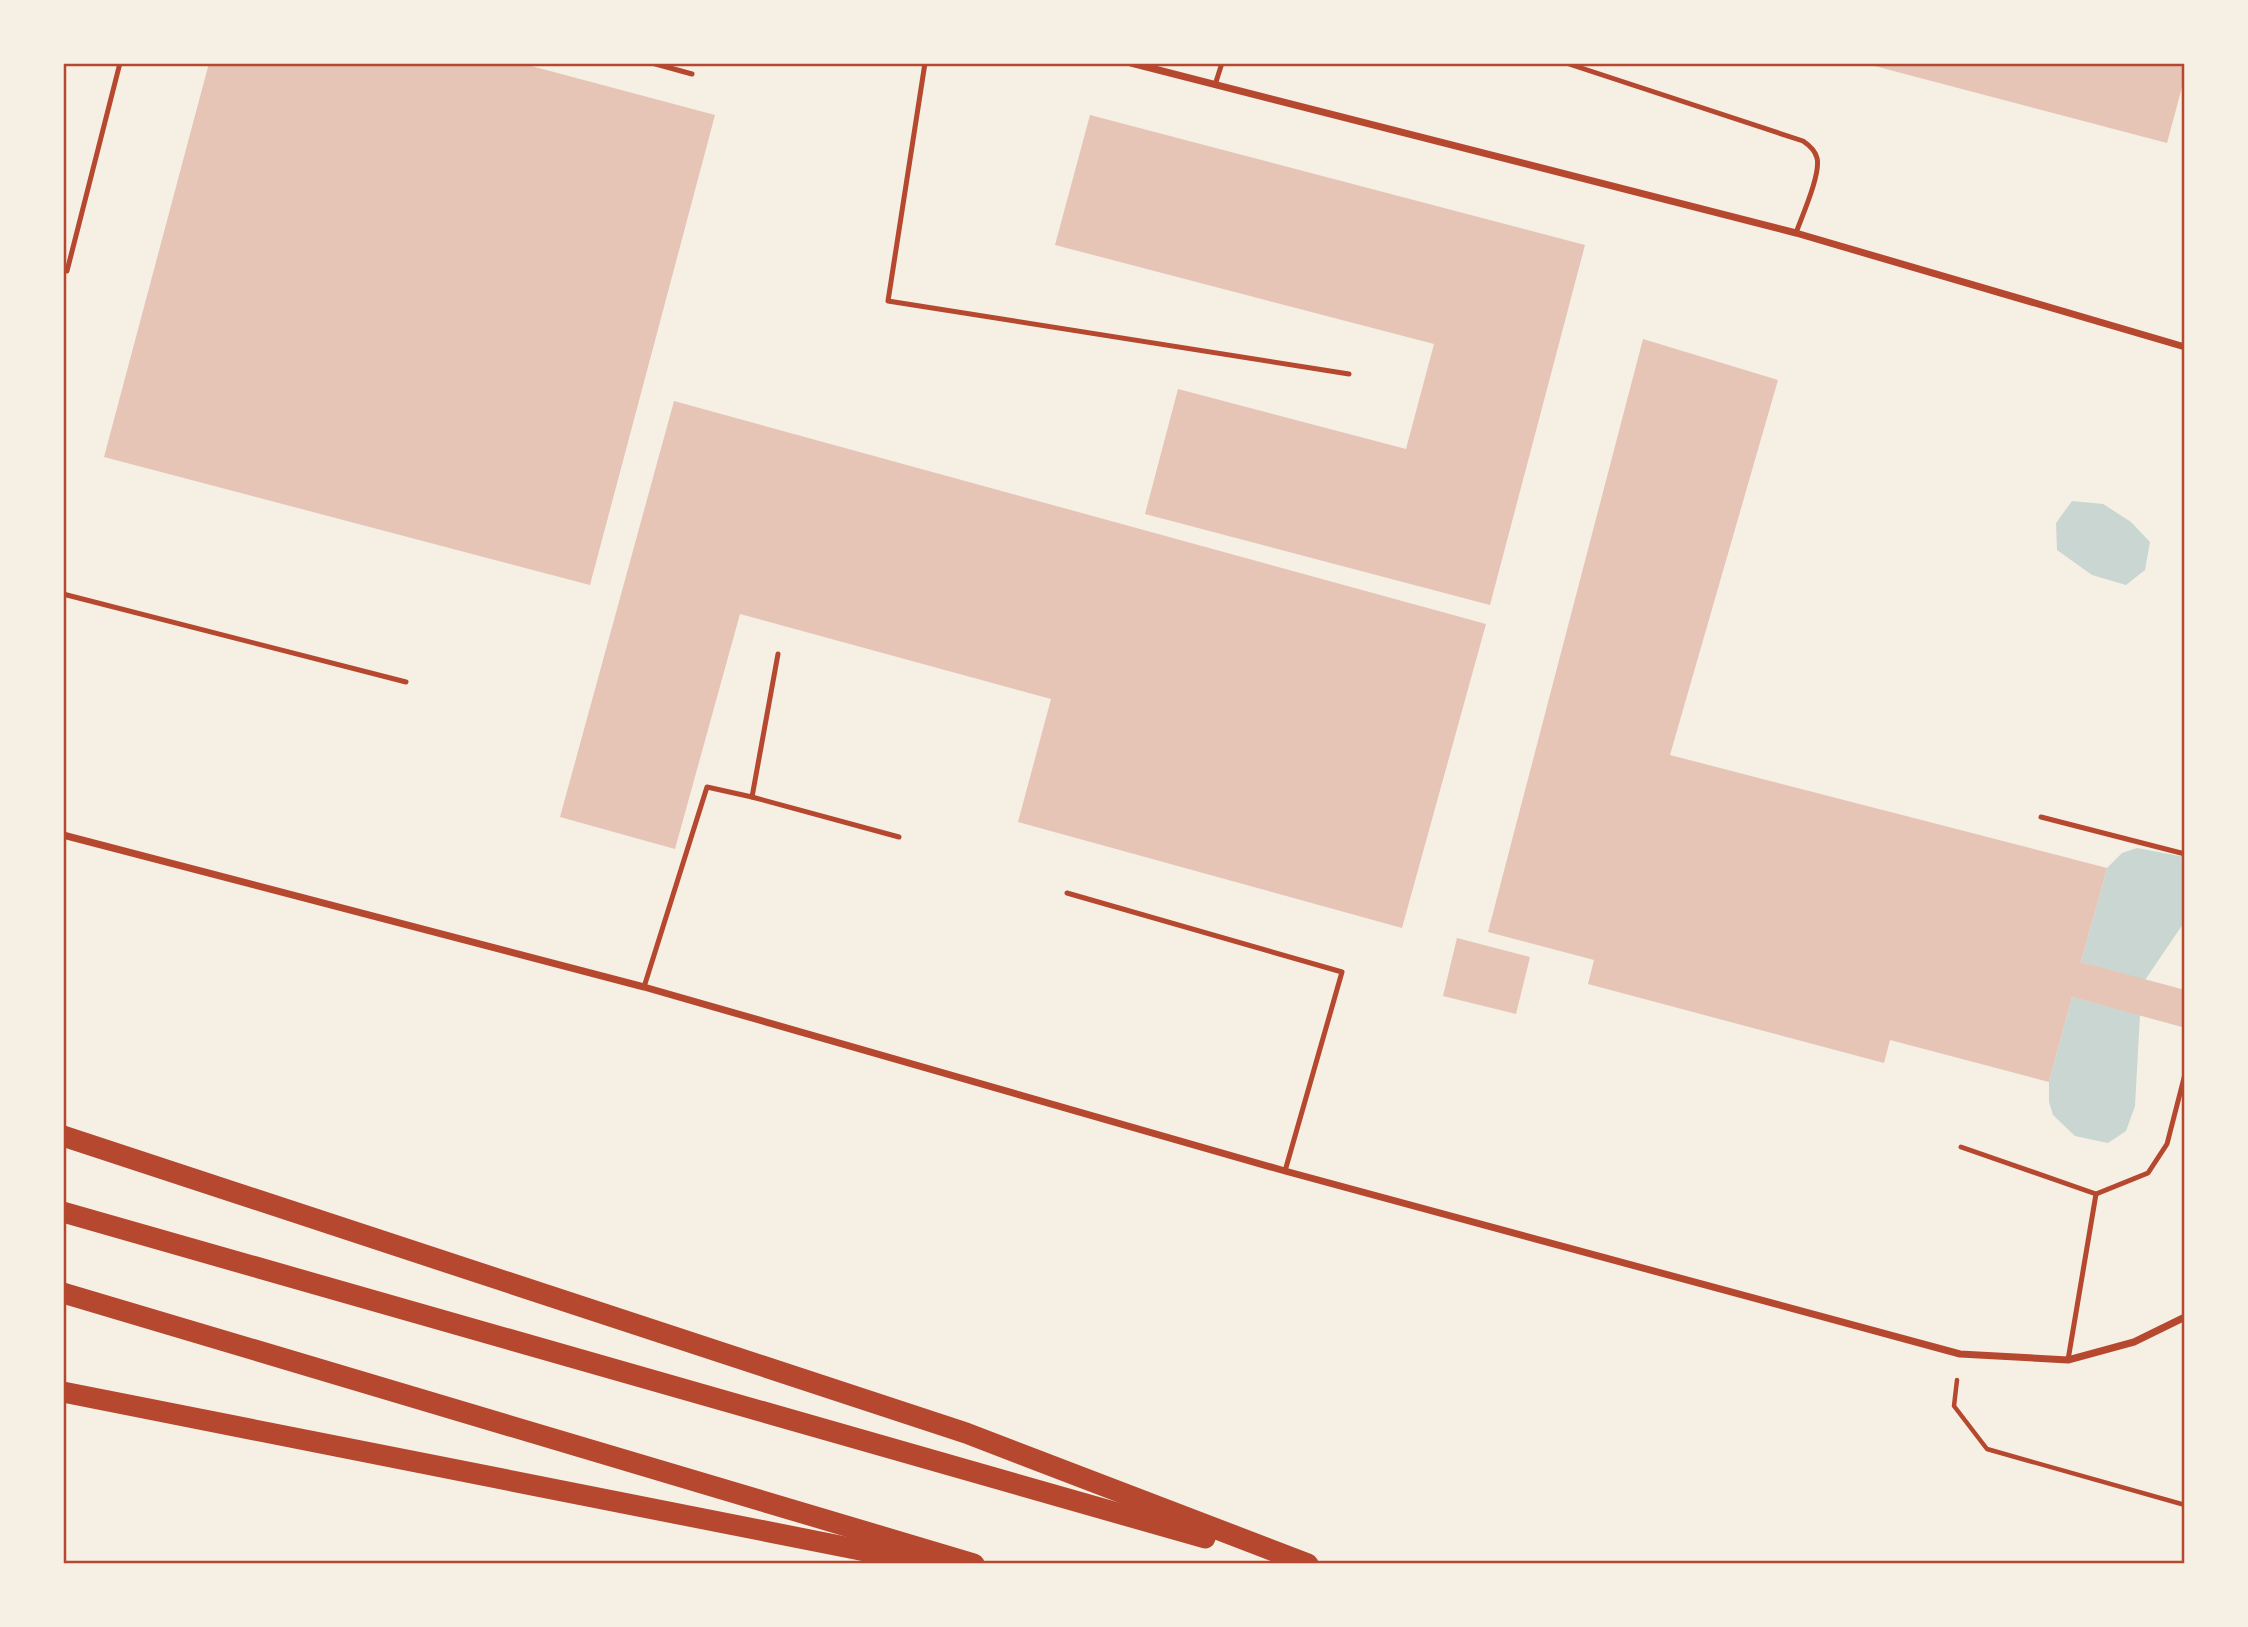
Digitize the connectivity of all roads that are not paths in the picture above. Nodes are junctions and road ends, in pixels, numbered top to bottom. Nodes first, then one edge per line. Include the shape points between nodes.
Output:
1 (120, 63) edge
2 (652, 63) edge
3 (925, 63) edge
4 (1131, 63) edge
5 (1222, 63) edge
6 (1566, 63) edge
7 (692, 74) dead end
8 (1215, 85) junction
9 (1796, 233) junction
10 (63, 270) edge
11 (2185, 346) edge
12 (1349, 374) dead end
13 (63, 594) edge
14 (778, 654) dead end
15 (406, 682) dead end
16 (752, 797) junction
17 (2041, 817) dead end
18 (63, 835) edge
19 (899, 837) dead end
20 (2185, 854) edge
21 (1067, 893) dead end
22 (644, 987) junction
23 (2185, 1074) edge
24 (63, 1136) edge
25 (1961, 1147) dead end
26 (1285, 1171) junction
27 (2096, 1194) junction
28 (63, 1212) edge
29 (63, 1293) edge
30 (2185, 1317) edge
31 (2068, 1360) junction
32 (63, 1392) edge
33 (931, 1564) edge
34 (974, 1564) edge
35 (1296, 1564) edge
36 (1308, 1564) edge

1 - 10 lane via 67,271
2 - 7 lane
3 - 12 lane via 888,301
4 - 8 street
5 - 8 lane
6 - 9 lane via 1804,141 1818,159
8 - 9 street
9 - 11 street
13 - 15 lane
14 - 16 lane
16 - 19 lane
16 - 22 lane via 707,788
17 - 20 lane
18 - 22 street
21 - 26 lane via 1342,972
22 - 26 street
23 - 27 lane via 2167,1144 2148,1173
24 - 36 highway via 966,1433
25 - 27 lane
26 - 31 street via 1961,1354
27 - 31 lane
28 - 35 highway
29 - 34 highway
30 - 31 street via 2134,1342
32 - 33 highway

